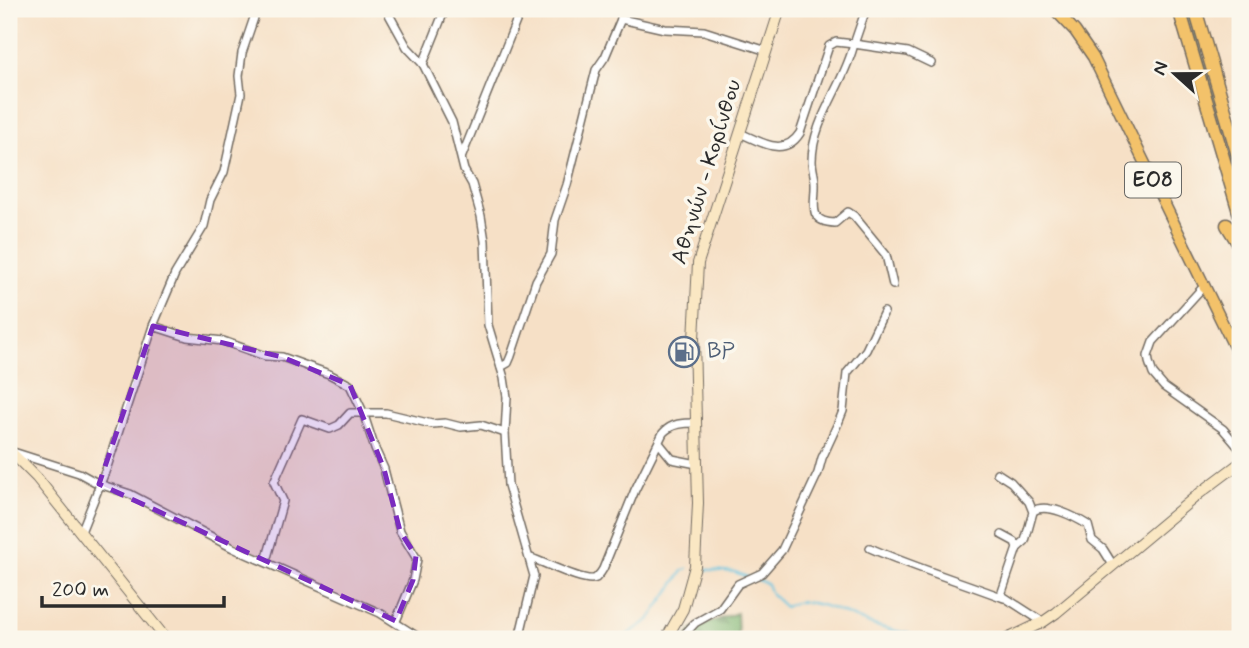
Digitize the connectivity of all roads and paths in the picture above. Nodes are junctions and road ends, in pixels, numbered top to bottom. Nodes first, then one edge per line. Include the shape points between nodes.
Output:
1 (257, 9) edge
2 (386, 9) edge
3 (445, 9) edge
4 (521, 9) edge
5 (621, 9) edge
6 (780, 9) edge
7 (866, 9) edge
8 (1054, 9) edge
9 (1179, 9) edge
10 (1195, 9) edge
11 (621, 19) junction
12 (854, 44) junction
13 (767, 51) junction
14 (931, 63) dead end
15 (423, 64) junction
16 (740, 133) junction
17 (462, 157) junction
18 (1240, 162) edge
19 (1240, 215) edge
20 (1227, 225) dead end
21 (1240, 246) edge
22 (893, 285) dead end
23 (1204, 286) junction
24 (884, 312) dead end
25 (153, 326) junction
26 (1240, 359) edge
27 (501, 367) junction
28 (363, 412) junction
29 (696, 423) junction
30 (505, 433) junction
31 (659, 443) junction
32 (1240, 449) edge
33 (9, 450) edge
34 (1240, 463) edge
35 (696, 464) junction
36 (997, 473) dead end
37 (100, 484) junction
38 (1033, 511) junction
39 (81, 532) junction
40 (1002, 535) dead end
41 (870, 548) dead end
42 (1017, 548) junction
43 (531, 558) junction
44 (266, 561) junction
45 (1113, 565) junction
46 (1004, 598) junction
47 (396, 621) junction
48 (1043, 622) junction
49 (166, 639) edge
50 (421, 639) edge
51 (519, 639) edge
52 (666, 639) edge
53 (680, 639) edge
54 (1007, 639) edge

1 - 25 street via 242,53 241,94 224,172 204,226 175,274
2 - 15 street via 407,47
3 - 15 street
4 - 17 street
5 - 11 street
6 - 13 main road, Αθηνών - Κορίνθου
7 - 12 street
8 - 23 main road, ΕΟ8 via 1093,57
9 - 19 highway
10 - 18 highway
11 - 13 street via 665,29 704,31
11 - 27 street via 596,70 555,220 551,254 536,281 508,363
12 - 14 street via 908,52
12 - 16 street via 835,42 829,46 793,142 775,147
12 - 22 street via 815,143 813,205 817,217 827,223 835,223 848,212 858,219 886,255
13 - 16 main road, Αθηνών - Κορίνθου
15 - 17 street via 454,127
16 - 29 main road, Αθηνών - Κορίνθου via 698,263
17 - 27 street via 483,226 488,325
20 - 21 highway
23 - 26 main road, ΕΟ8
23 - 32 street via 1153,342 1149,362 1164,387 1223,429
24 - 53 street via 866,350 847,373 839,421 782,550 762,573 738,584 720,609 695,623
25 - 28 street via 282,357 329,374 350,385
25 - 37 street
27 - 30 street
28 - 30 street via 432,424 481,425
28 - 44 street via 350,413 335,428 301,420 274,482 283,501
28 - 47 street via 400,531 416,559
29 - 31 street via 668,427
29 - 35 main road, Αθηνών - Κορίνθου
30 - 43 street via 508,485
31 - 35 street via 672,459
31 - 43 street via 598,577 582,578
33 - 37 street
33 - 39 main road
34 - 45 main road
35 - 52 main road, Αθηνών - Κορίνθου via 695,566 683,609
36 - 38 street via 1011,482
37 - 39 street
37 - 44 street via 130,494
38 - 42 street via 1025,541
38 - 45 street via 1040,507 1055,510 1088,525 1092,540
39 - 49 main road
40 - 42 street
41 - 46 street
42 - 46 street via 1001,591
43 - 51 street via 534,584
44 - 47 street
45 - 48 main road
46 - 48 street
47 - 50 street
48 - 54 main road

